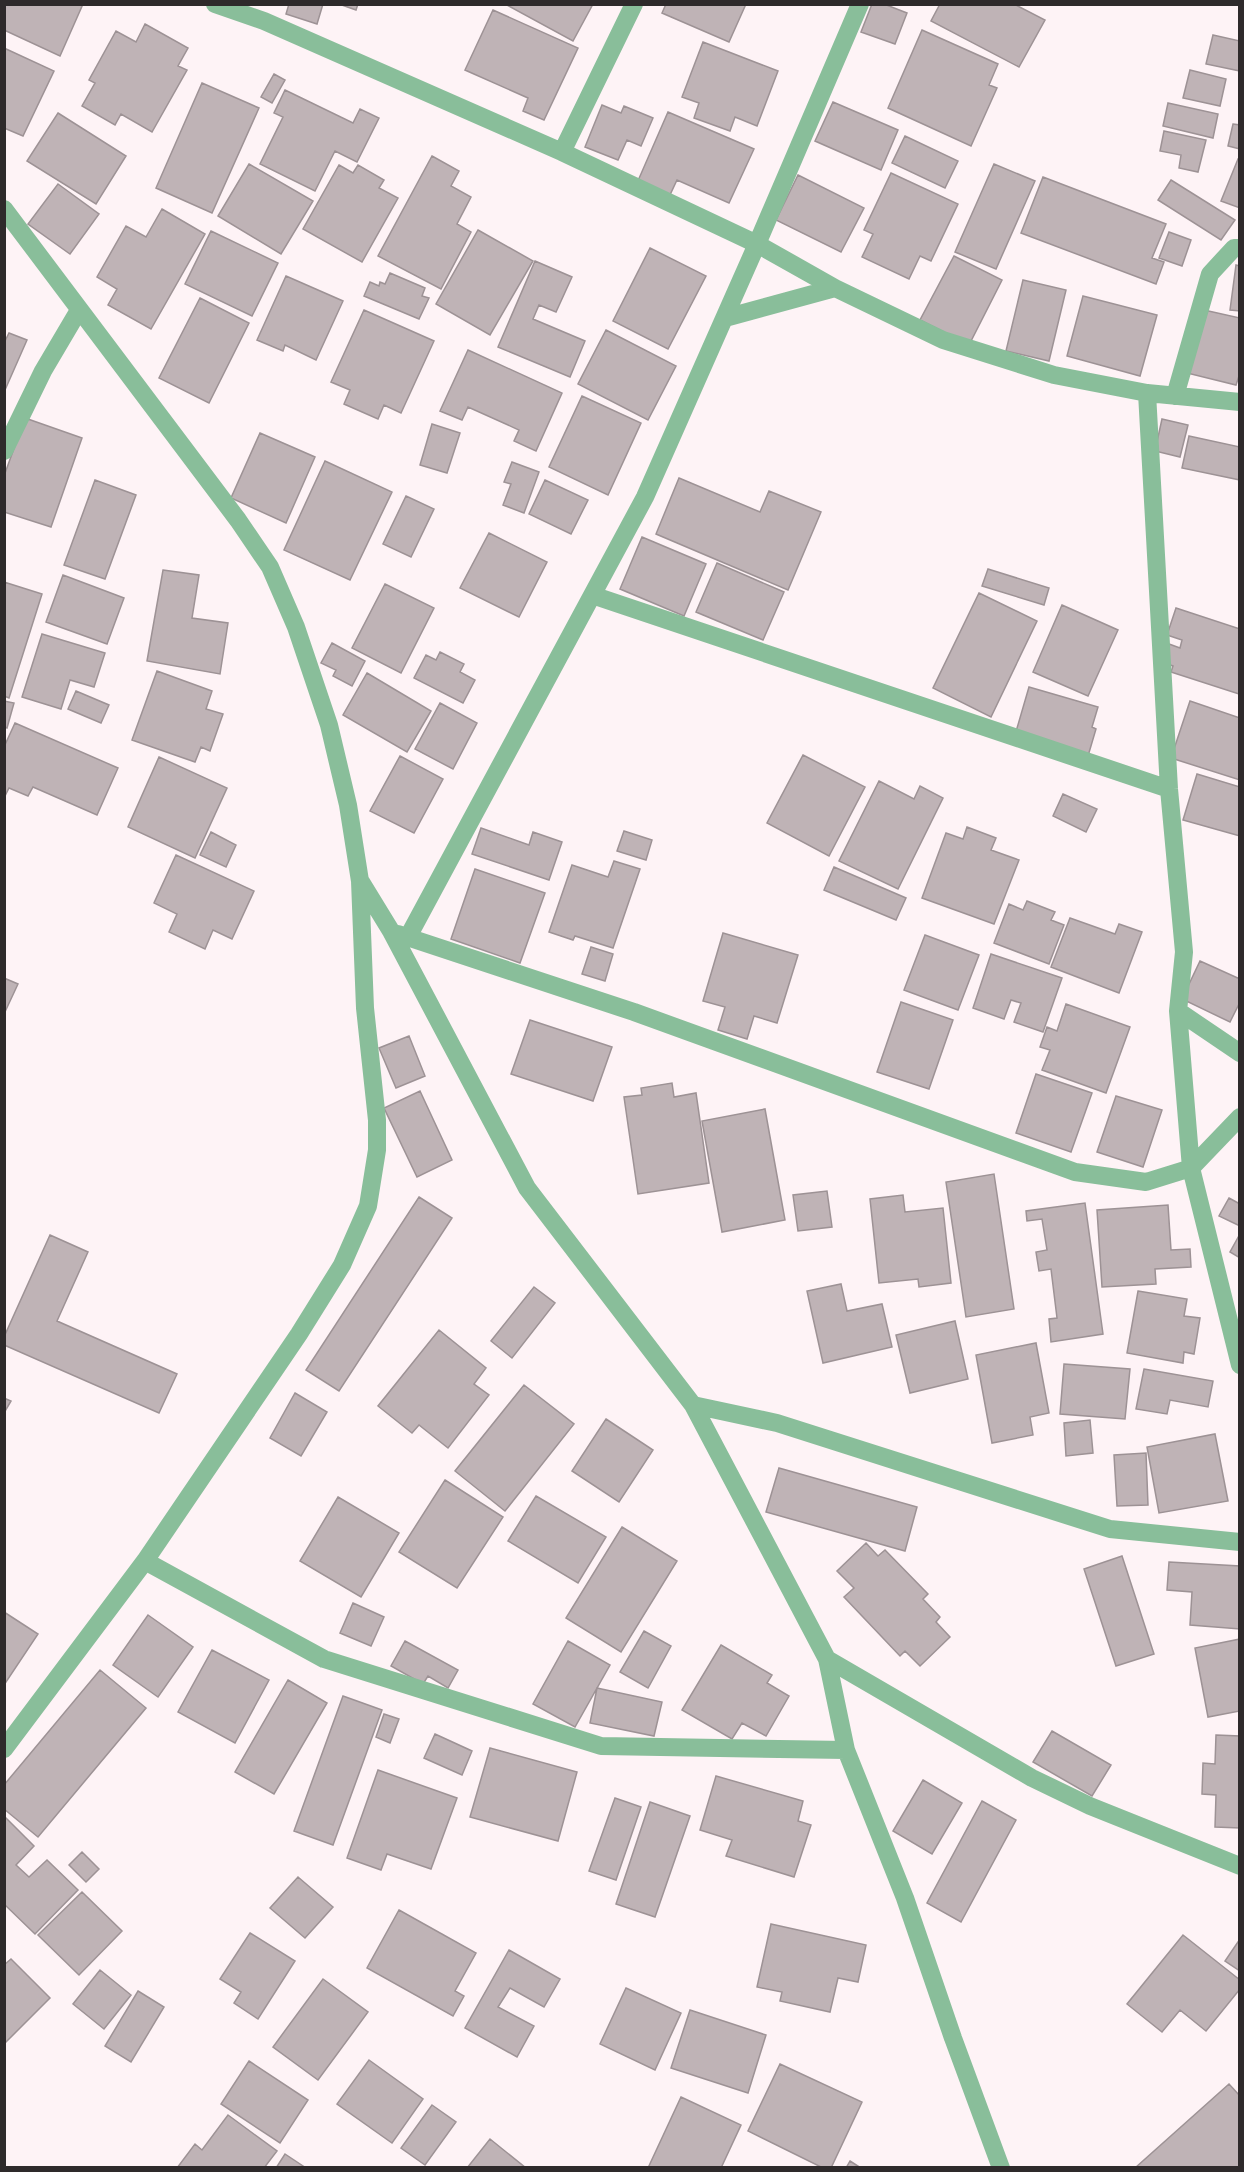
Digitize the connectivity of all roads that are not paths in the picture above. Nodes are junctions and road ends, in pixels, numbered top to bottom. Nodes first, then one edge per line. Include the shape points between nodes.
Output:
1 (215, 4) edge
2 (633, 4) edge
3 (860, 4) edge
4 (267, 13) edge
5 (562, 152) junction
6 (4, 209) edge
7 (757, 244) junction
8 (1239, 248) edge
9 (835, 288) junction
10 (79, 310) junction
11 (725, 318) junction
12 (1147, 393) junction
13 (1175, 396) junction
14 (1239, 402) edge
15 (4, 451) edge
16 (592, 595) junction
17 (1169, 789) junction
18 (360, 880) junction
19 (399, 934) junction
20 (1178, 1011) junction
21 (1239, 1053) edge
22 (1239, 1117) edge
23 (1191, 1168) junction
24 (1239, 1365) edge
25 (693, 1405) junction
26 (1239, 1542) edge
27 (145, 1561) junction
28 (827, 1659) junction
29 (8, 1738) edge
30 (846, 1750) junction
31 (1239, 1866) edge
32 (1001, 2168) edge

1 - 4 street
2 - 5 street
3 - 7 street
4 - 5 street
5 - 7 street
6 - 10 street
7 - 9 street
7 - 11 street
8 - 13 street via 1234,248 1210,274
9 - 11 street
9 - 12 street via 943,340 1054,375
10 - 15 street via 43,371
10 - 18 street via 270,567 296,627 329,725
11 - 16 street via 645,497
12 - 13 street
12 - 17 street
13 - 14 street
16 - 17 street
16 - 19 street
17 - 20 street via 1184,952
18 - 19 street
18 - 27 street via 365,1008 377,1120 377,1150 368,1206 342,1265 299,1334
19 - 23 street via 645,1016 1074,1172 1146,1182
19 - 25 street via 527,1188
20 - 21 street
20 - 23 street
22 - 23 street
23 - 24 street
25 - 26 street via 777,1423 1110,1529
25 - 28 street
27 - 29 street
27 - 30 street via 324,1659 601,1746
28 - 30 street
28 - 31 street via 1032,1778 1090,1806
30 - 32 street via 905,1898

